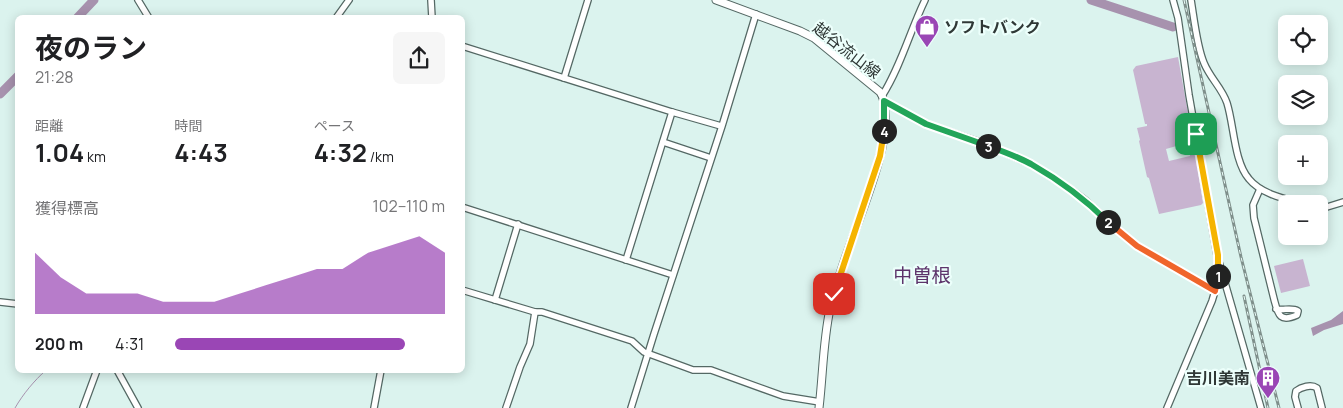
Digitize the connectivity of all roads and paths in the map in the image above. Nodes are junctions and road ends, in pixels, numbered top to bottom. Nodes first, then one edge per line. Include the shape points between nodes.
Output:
1 (138, 0) edge
2 (349, 0) edge
3 (431, 0) edge
4 (588, 0) edge
5 (716, 0) edge
6 (925, 0) edge
7 (1173, 0) edge
8 (1190, 0) edge
9 (756, 14) junction
10 (147, 15) edge
11 (338, 15) edge
12 (432, 15) edge
13 (465, 47) edge
14 (564, 78) junction
15 (883, 98) junction
16 (672, 112) junction
17 (722, 126) junction
18 (663, 142) junction
19 (711, 158) junction
20 (1260, 189) junction
21 (1278, 196) edge
22 (1343, 202) edge
23 (1328, 206) edge
24 (465, 208) edge
25 (518, 224) junction
26 (1218, 255) junction
27 (626, 260) junction
28 (673, 275) junction
29 (465, 291) edge
30 (1215, 291) junction
31 (495, 300) junction
32 (0, 302) edge
33 (15, 304) edge
34 (1276, 308) dead end
35 (536, 312) junction
36 (648, 354) junction
37 (96, 373) edge
38 (120, 373) edge
39 (380, 373) edge
40 (820, 405) edge
41 (83, 408) edge
42 (138, 408) edge
43 (374, 408) edge
44 (506, 408) edge
45 (631, 408) edge
46 (1167, 408) edge
47 (1261, 408) edge
48 (1298, 408) edge
49 (1322, 408) edge

1 - 10 street
2 - 11 street
3 - 12 street
4 - 14 street
5 - 9 main road, 越谷流山線
6 - 15 street
7 - 26 street
8 - 20 street via 1201,55 1226,100 1240,165 1250,181
9 - 15 main road, 越谷流山線 via 814,38
9 - 17 street
13 - 14 street
14 - 16 street
15 - 30 street via 926,124 1031,164 1074,191 1137,246
15 - 40 main road, 越谷流山線 via 884,128 880,156 830,310
16 - 17 street
16 - 18 street
17 - 19 street
18 - 19 street
18 - 27 street
19 - 28 street
20 - 21 street
20 - 34 street via 1253,205 1254,218
22 - 23 street
24 - 25 street
25 - 27 street
25 - 31 street
26 - 30 street
26 - 47 street
27 - 28 street
28 - 36 street
29 - 31 street
30 - 46 street
31 - 35 street
32 - 33 street
35 - 36 street via 632,341
35 - 44 street via 530,344
36 - 40 street via 692,370 711,370 783,396
36 - 45 street
37 - 41 street
38 - 42 street
39 - 43 street
48 - 49 street via 1296,391 1312,386 1318,390

